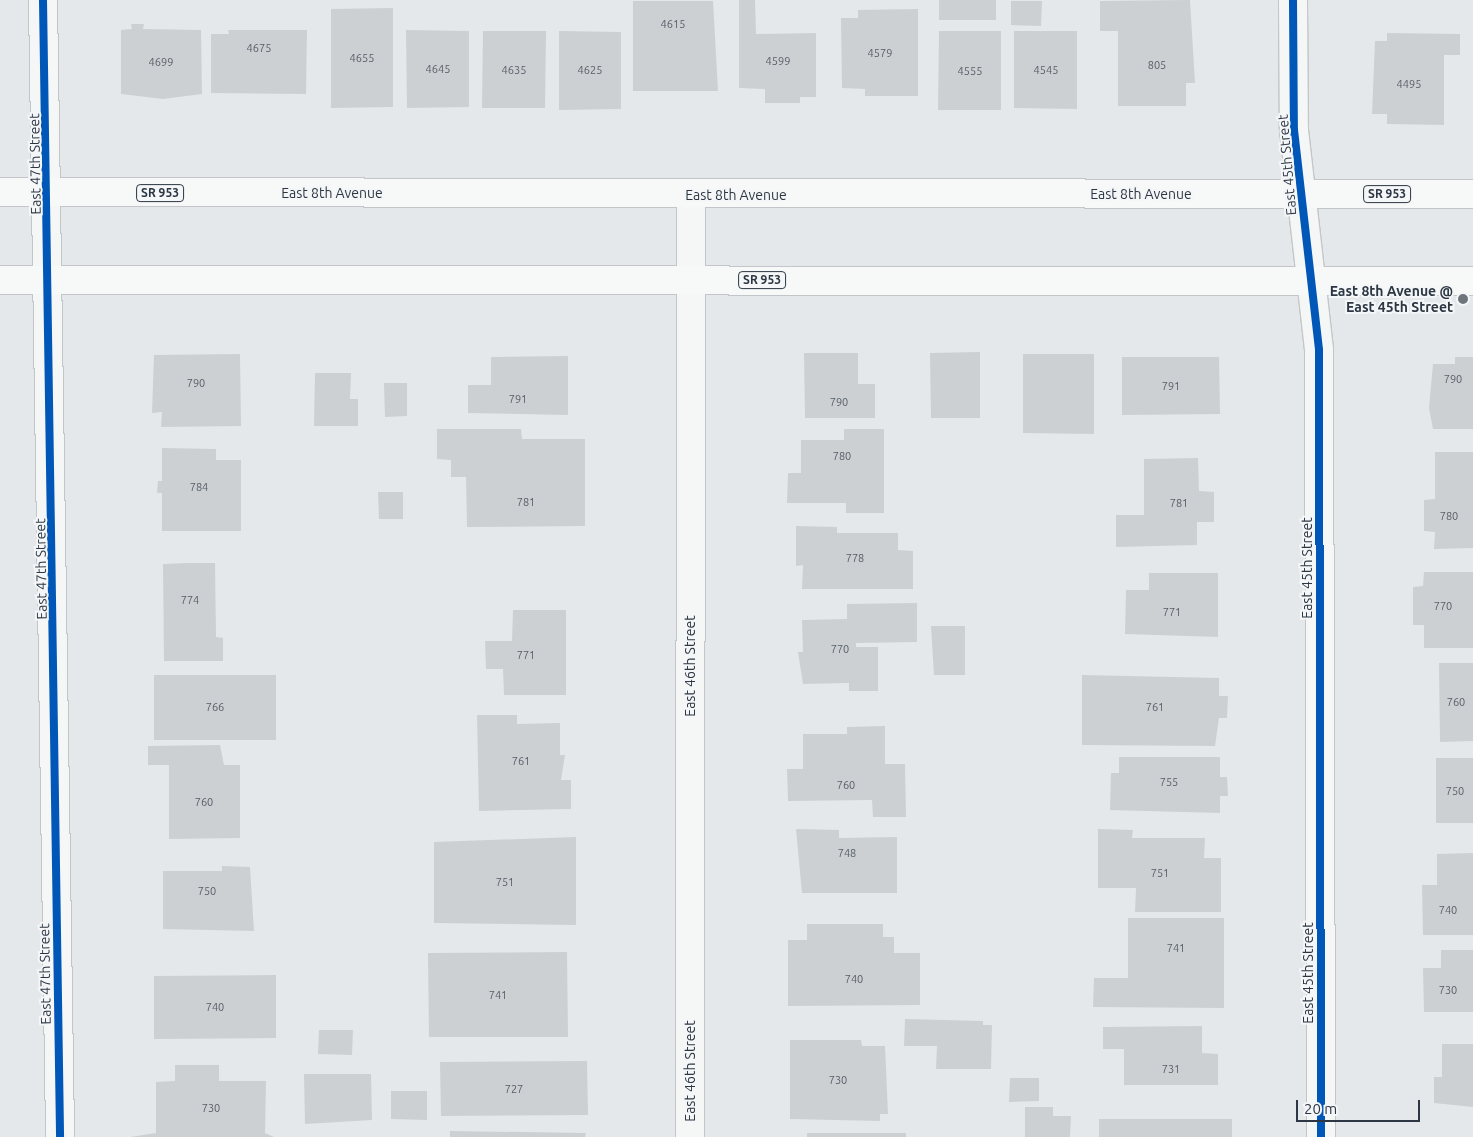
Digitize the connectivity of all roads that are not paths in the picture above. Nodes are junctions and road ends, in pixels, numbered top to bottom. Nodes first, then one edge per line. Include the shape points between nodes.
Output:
1 (43, 0) edge
2 (1294, 0) edge
3 (0, 192) edge
4 (48, 192) junction
5 (1301, 194) junction
6 (1473, 194) edge
7 (691, 195) junction
8 (689, 279) junction
9 (0, 280) edge
10 (50, 280) junction
11 (1310, 281) junction
12 (1473, 281) edge
13 (60, 1137) edge
14 (690, 1137) edge
15 (1321, 1137) edge

1 - 4 street, East 47th Street
2 - 5 street, East 45th Street via 1294,130
3 - 4 main road, East 8th Avenue / SR 953
4 - 7 main road, East 8th Avenue / SR 953
4 - 10 street, East 47th Street
5 - 6 main road, East 8th Avenue / SR 953
5 - 7 main road, East 8th Avenue / SR 953
5 - 11 street, East 45th Street
7 - 8 street, East 46th Street
8 - 10 main road, SR 953
8 - 11 main road, SR 953
8 - 14 street, East 46th Street
9 - 10 main road, SR 953
10 - 13 street, East 47th Street
11 - 12 main road, SR 953
11 - 15 street, East 45th Street via 1319,350

